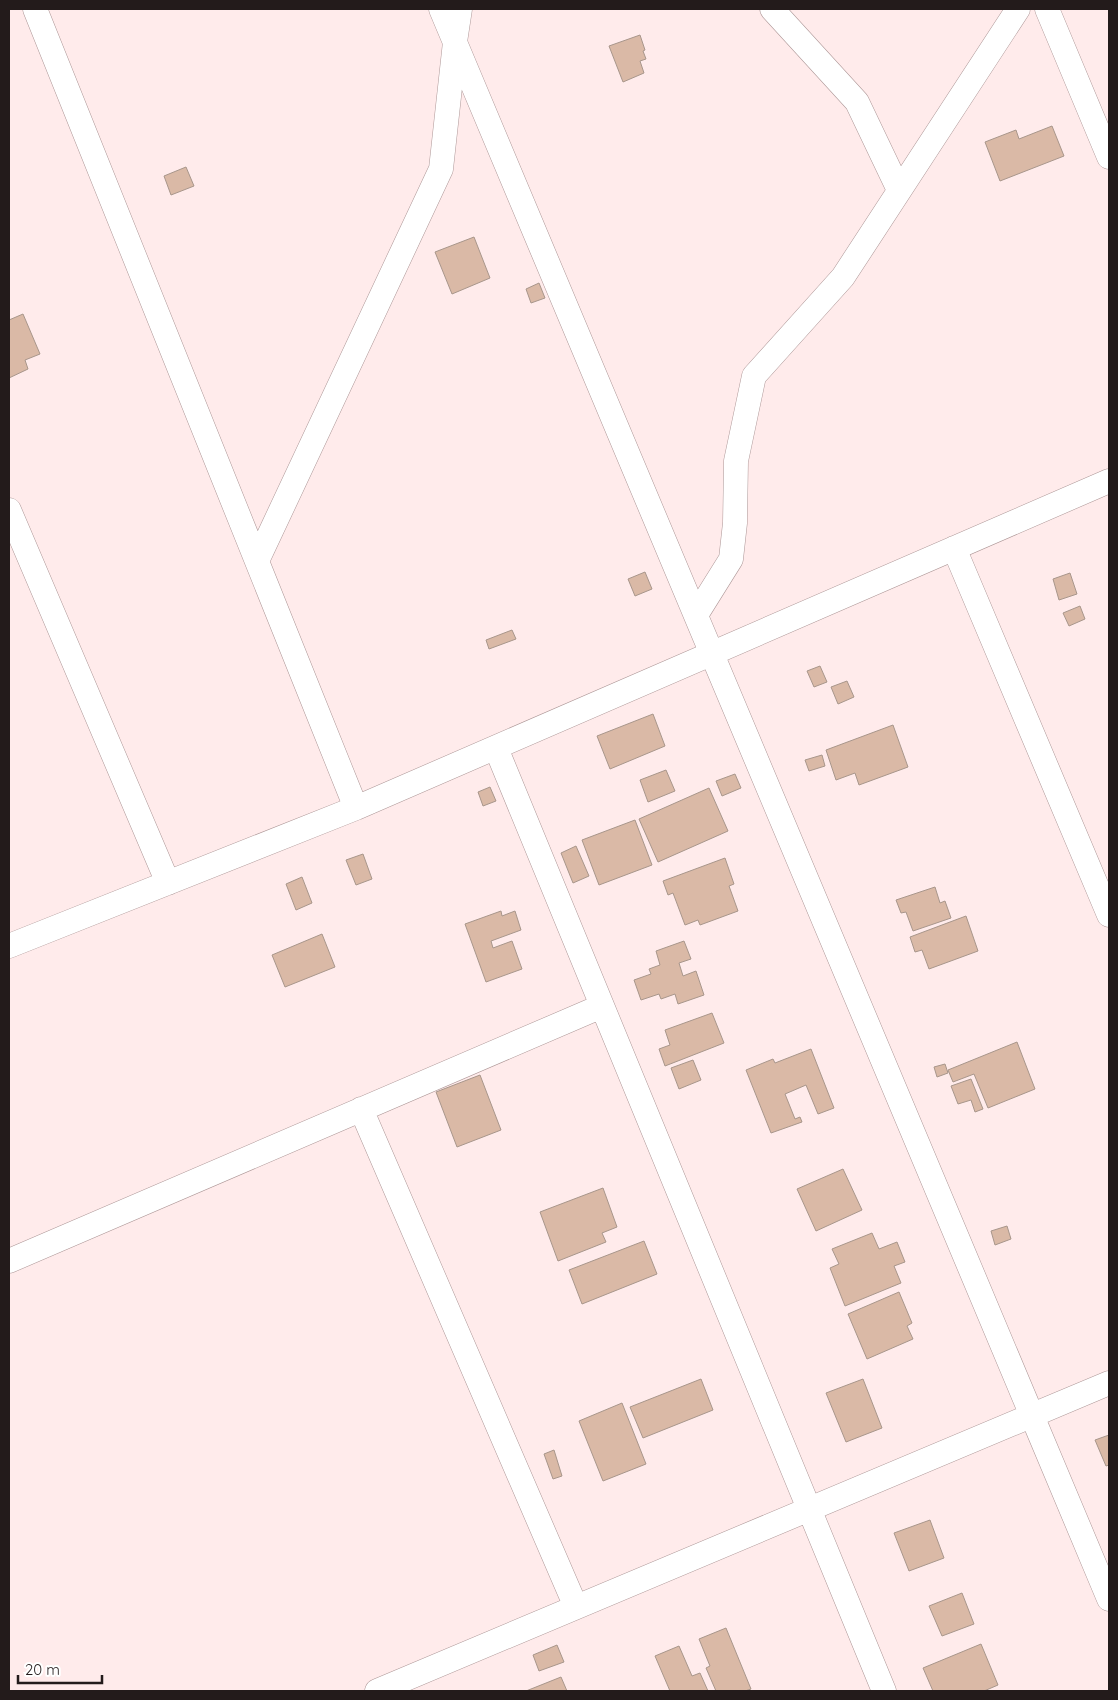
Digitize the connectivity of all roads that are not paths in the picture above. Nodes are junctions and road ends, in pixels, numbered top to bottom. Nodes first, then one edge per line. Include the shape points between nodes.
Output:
1 (35, 9) edge
2 (441, 9) edge
3 (460, 9) edge
4 (772, 9) edge
5 (1018, 9) edge
6 (1047, 9) edge
7 (455, 42) junction
8 (1109, 157) edge
9 (899, 190) junction
10 (1109, 481) edge
11 (9, 510) edge
12 (954, 548) junction
13 (257, 561) junction
14 (696, 615) junction
15 (712, 655) junction
16 (496, 748) junction
17 (356, 808) junction
18 (168, 883) junction
19 (1109, 915) edge
20 (9, 946) edge
21 (602, 1006) junction
22 (361, 1109) junction
23 (9, 1261) edge
24 (1109, 1383) edge
25 (1032, 1416) junction
26 (809, 1509) junction
27 (1109, 1599) edge
28 (576, 1607) junction
29 (377, 1691) edge
30 (884, 1691) edge

1 - 13 street
2 - 7 street
3 - 7 street
4 - 9 street via 857,102
5 - 9 street
6 - 8 street
7 - 13 street via 441,169
7 - 14 street
9 - 14 street via 843,277 754,376 736,461 732,559
10 - 12 street
11 - 18 street
12 - 15 street
12 - 19 street
13 - 17 street
14 - 15 street
15 - 16 street
15 - 25 street
16 - 17 street
16 - 21 street
17 - 18 street
18 - 20 street
21 - 22 street
21 - 26 street
22 - 23 street
22 - 28 street
24 - 25 street
25 - 26 street
25 - 27 street
26 - 28 street
26 - 30 street
28 - 29 street

